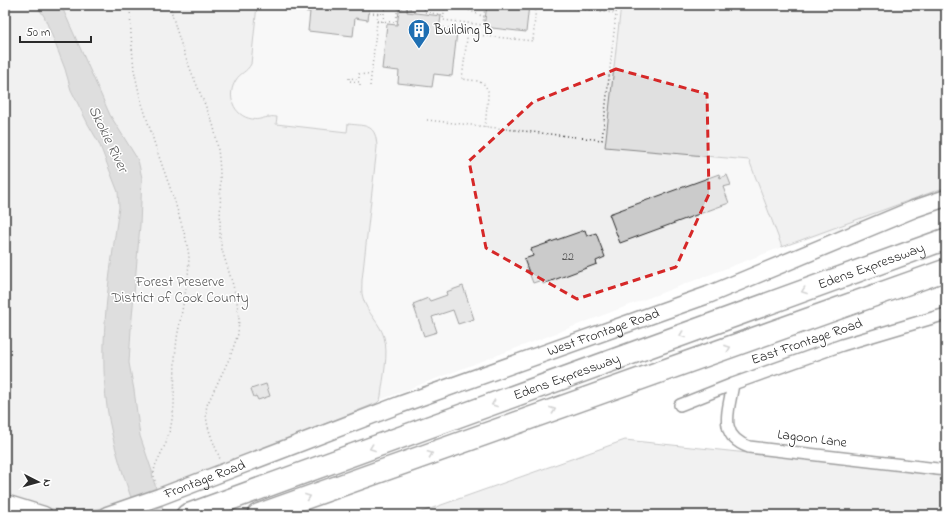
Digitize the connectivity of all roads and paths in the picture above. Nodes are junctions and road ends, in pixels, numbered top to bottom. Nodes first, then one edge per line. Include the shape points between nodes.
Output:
1 (130, 5) edge
2 (170, 5) edge
3 (385, 5) edge
4 (411, 5) edge
5 (425, 5) edge
6 (445, 5) edge
7 (458, 5) edge
8 (485, 5) edge
9 (536, 5) edge
10 (541, 5) edge
11 (617, 5) edge
12 (398, 6) edge
13 (369, 13) dead end
14 (378, 13) junction
15 (616, 13) junction
16 (384, 14) junction
17 (444, 15) junction
18 (484, 17) junction
19 (377, 21) junction
20 (383, 22) junction
21 (440, 27) dead end
22 (467, 34) junction
23 (371, 75) junction
24 (360, 85) dead end
25 (370, 86) dead end
26 (427, 120) dead end
27 (485, 127) junction
28 (946, 198) edge
29 (946, 239) edge
30 (946, 270) edge
31 (946, 314) edge
32 (733, 384) junction
33 (680, 405) dead end
34 (257, 460) joint
35 (221, 461) dead end
36 (946, 470) edge
37 (159, 492) junction
38 (5, 503) edge
39 (44, 515) edge
40 (107, 515) edge
41 (187, 515) edge
42 (258, 515) edge

1 - 37 path via 134,70 140,97 176,206 189,256 188,278 177,338 171,426 154,472
2 - 35 path via 174,26 216,137 219,157 220,238 234,285 239,319 238,334 230,357 207,405 207,422
3 - 16 path
4 - 12 path via 410,9
5 - 17 path via 424,12
6 - 17 path
7 - 18 path
8 - 18 path
9 - 22 path via 533,41
10 - 15 path
11 - 15 path
12 - 20 path via 396,22
13 - 14 path
14 - 16 path
14 - 19 path
15 - 27 path via 602,140
16 - 20 path
17 - 18 path via 443,20 483,25
19 - 20 path
19 - 23 path
21 - 22 path via 468,30
22 - 27 path via 462,79 478,81 485,85 488,91
23 - 24 path via 359,74 359,79 349,78 349,81 360,82
23 - 25 path
26 - 27 path
28 - 34 street, West Frontage Road via 708,294 399,405
29 -> 41 highway, Edens Expressway
42 -> 30 highway, Edens Expressway
31 - 32 street, East Frontage Road via 842,345
32 - 33 street, East Frontage Road
32 - 36 street, Lagoon Lane via 728,427 735,440 742,445
34 - 37 street, Frontage Road
37 - 40 street, Frontage Road via 133,506
38 - 39 street

